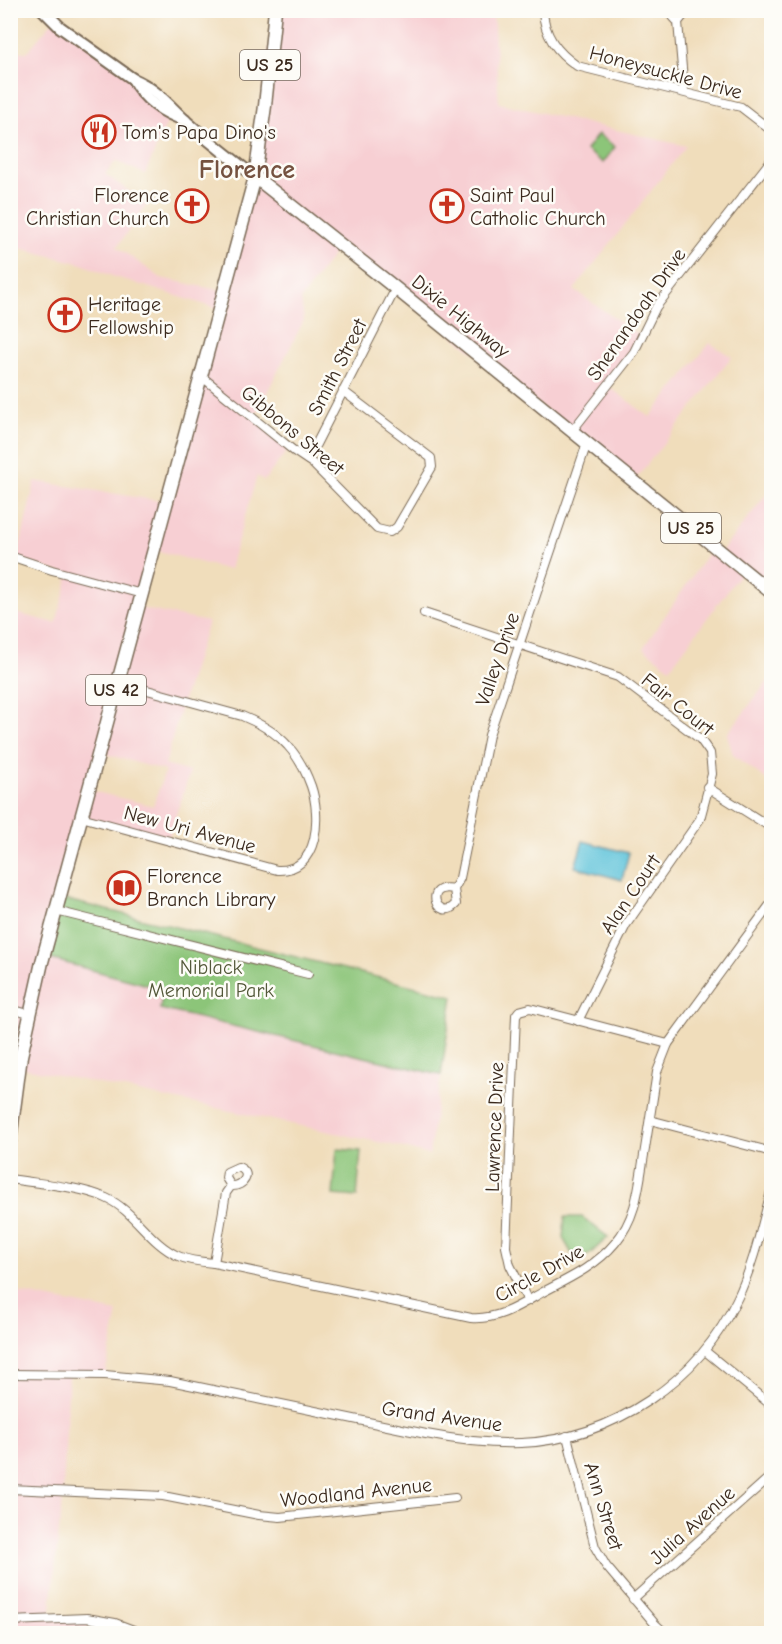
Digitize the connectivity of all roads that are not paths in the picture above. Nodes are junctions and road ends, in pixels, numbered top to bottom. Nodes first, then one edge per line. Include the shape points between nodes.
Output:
1 (43, 10) edge
2 (275, 10) edge
3 (543, 10) edge
4 (667, 10) edge
5 (688, 10) edge
6 (678, 22) junction
7 (684, 91) junction
8 (771, 131) edge
9 (771, 159) edge
10 (255, 177) junction
11 (396, 288) junction
12 (201, 376) junction
13 (343, 391) junction
14 (572, 431) junction
15 (587, 443) junction
16 (308, 460) junction
17 (10, 556) edge
18 (771, 593) edge
19 (142, 594) junction
20 (424, 613) dead end
21 (519, 644) junction
22 (118, 682) junction
23 (707, 787) junction
24 (81, 817) junction
25 (771, 828) edge
26 (454, 889) dead end
27 (771, 903) edge
28 (56, 911) junction
29 (308, 974) dead end
30 (10, 1009) edge
31 (29, 1014) junction
32 (578, 1021) junction
33 (668, 1044) junction
34 (650, 1120) junction
35 (10, 1140) edge
36 (771, 1152) edge
37 (10, 1179) edge
38 (231, 1186) dead end
39 (771, 1188) edge
40 (214, 1263) junction
41 (528, 1301) junction
42 (705, 1351) junction
43 (10, 1374) edge
44 (771, 1406) edge
45 (567, 1436) junction
46 (771, 1475) edge
47 (10, 1489) edge
48 (455, 1498) dead end
49 (633, 1599) junction
50 (10, 1621) edge
51 (144, 1634) edge
52 (666, 1634) edge

1 - 10 street via 60,27 134,79 139,90 170,116 185,121
2 - 10 main road, US 25
3 - 7 street, Honeysuckle Drive via 555,48 577,66
4 - 6 street
5 - 6 street
6 - 7 street
7 - 8 street, Honeysuckle Drive via 741,107
9 - 14 street, Shenandoah Drive via 656,308 634,352
10 - 11 main road, Dixie Highway / US 25
10 - 12 main road, US 42
11 - 13 street, Smith Street
11 - 14 main road, Dixie Highway / US 25
12 - 16 street, Gibbons Street
12 - 19 main road, US 42
13 - 16 street, Smith Street
13 - 16 street, Gibbons Street via 431,458 432,467 397,527 384,532
14 - 15 main road, Dixie Highway / US 25
15 - 18 main road, Dixie Highway / US 25
15 - 21 street, Valley Drive
17 - 19 street
19 - 22 main road, US 42
20 - 21 street, Fair Court
21 - 23 street, Fair Court via 618,677 694,734 706,746 711,759 712,774
21 - 26 street, Valley Drive via 489,735 460,878
22 - 24 main road, US 42
22 - 24 street, New Uri Avenue via 242,716 279,737 299,760 311,788 317,816 314,841 301,863 277,870
23 - 25 street
23 - 32 street, Alan Court via 696,828 626,925
24 - 28 main road, US 42
27 - 33 street, Circle Drive
28 - 29 street
28 - 31 main road, US 42
30 - 31 street
31 - 35 main road, US 42
32 - 33 street
32 - 41 street, Lawrence Drive via 530,1008 519,1011 515,1020 506,1247 510,1265
33 - 34 street, Circle Drive via 657,1072
34 - 36 street
34 - 41 street, Circle Drive via 638,1197 621,1235 593,1263
37 - 40 street, Circle Drive via 108,1199 170,1252
38 - 40 street via 226,1193
39 - 42 street, Grand Avenue via 747,1277 729,1315
40 - 41 street, Circle Drive via 471,1318 494,1317
42 - 44 street
42 - 45 street, Grand Avenue via 644,1404 604,1425
43 - 45 street, Grand Avenue via 105,1375 170,1381 468,1441 522,1443
45 - 49 street, Ann Street via 595,1547
46 - 49 street, Julia Avenue
47 - 48 street, Woodland Avenue via 163,1496 280,1517
49 - 52 street, Ann Street
50 - 51 street via 87,1618

